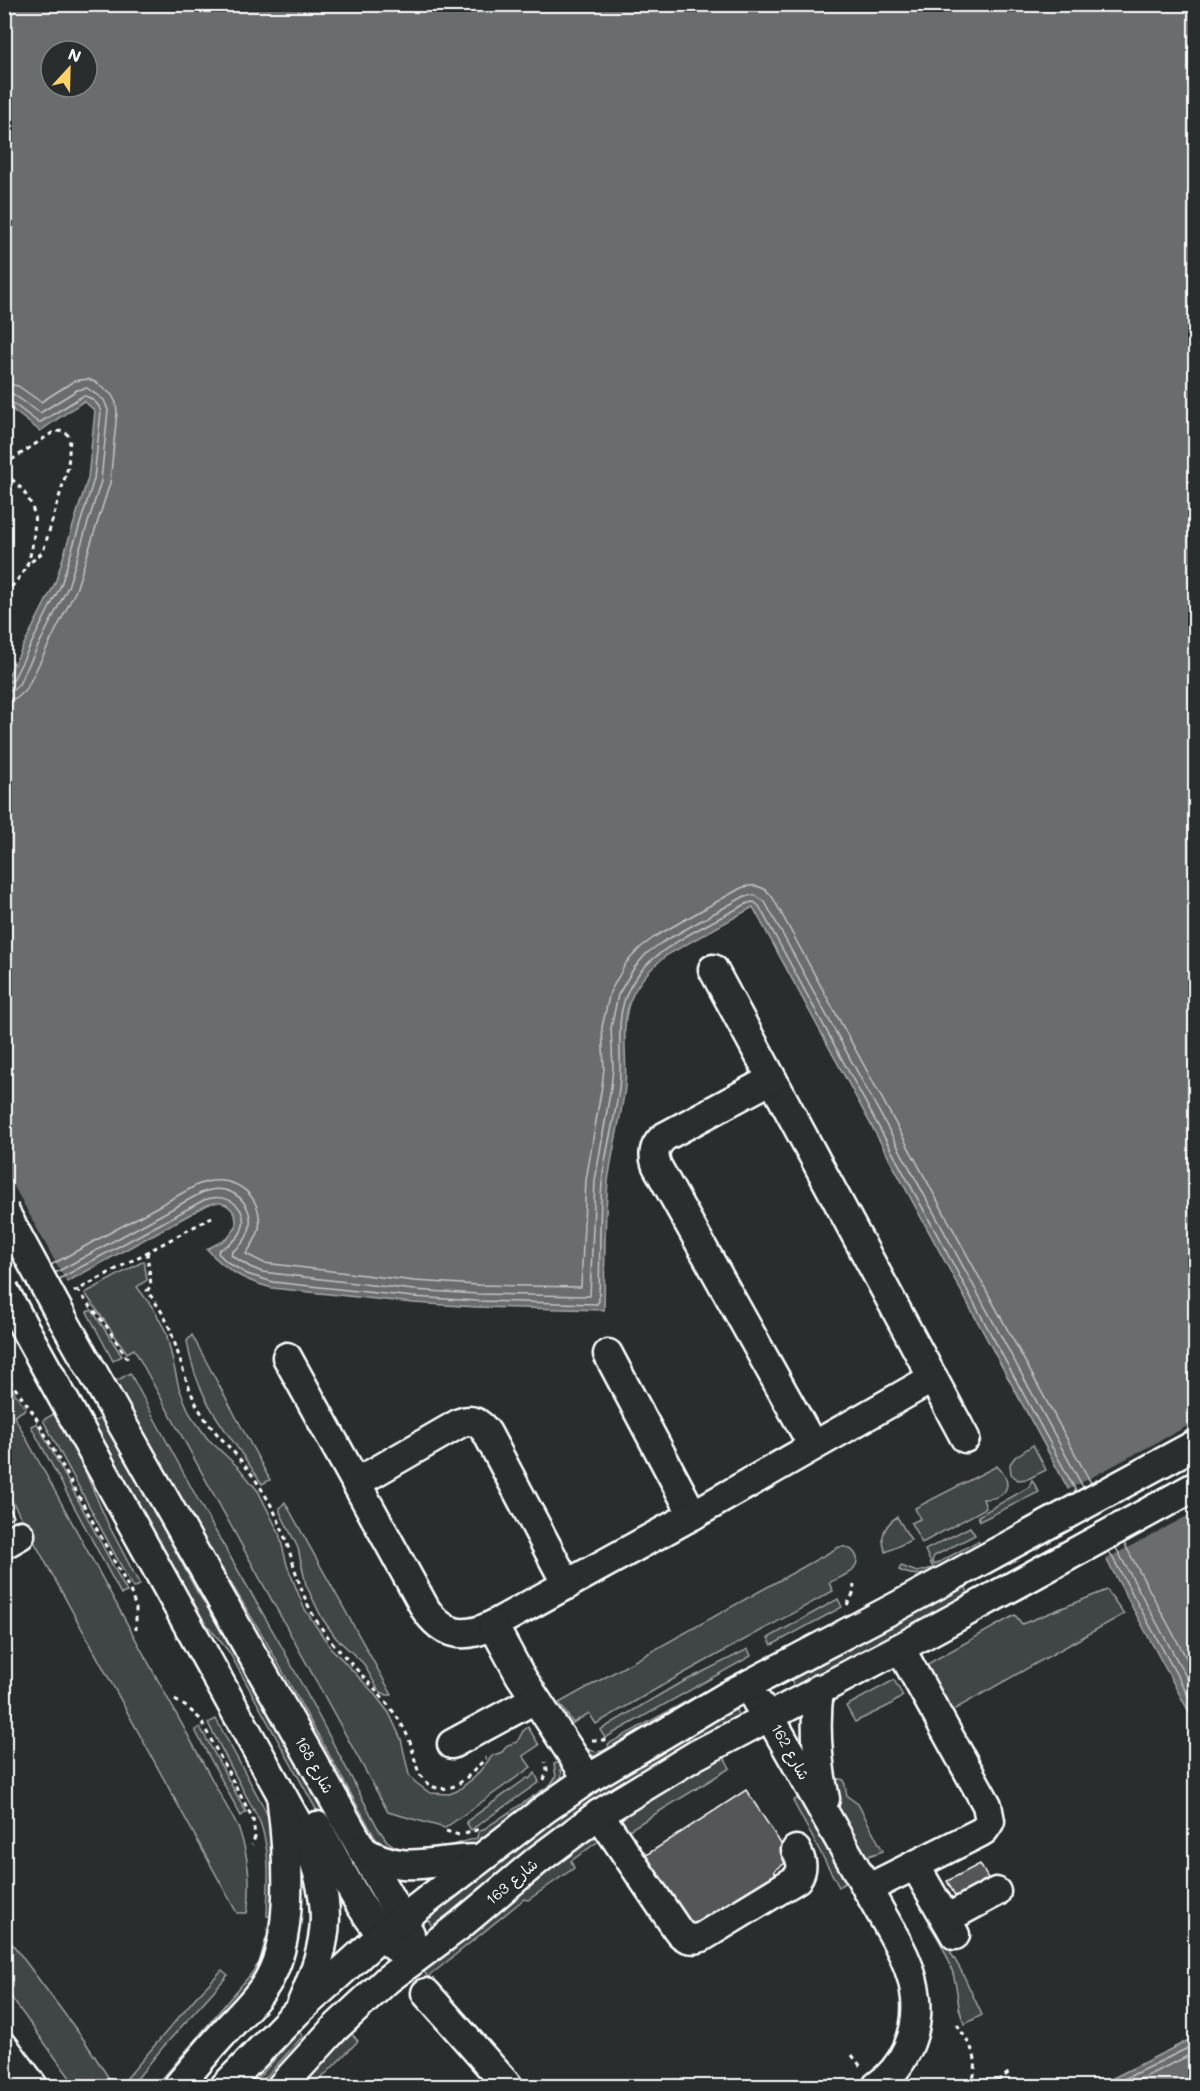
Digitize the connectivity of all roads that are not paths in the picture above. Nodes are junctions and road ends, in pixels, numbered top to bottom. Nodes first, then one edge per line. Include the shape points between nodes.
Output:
1 (713, 969) dead end
2 (772, 1079) junction
3 (4, 1211) edge
4 (4, 1290) edge
5 (608, 1354) dead end
6 (287, 1357) dead end
7 (933, 1378) junction
8 (965, 1438) dead end
9 (1196, 1444) edge
10 (813, 1446) junction
11 (356, 1483) junction
12 (1196, 1486) edge
13 (693, 1515) junction
14 (567, 1585) junction
15 (493, 1625) junction
16 (900, 1648) junction
17 (819, 1689) junction
18 (729, 1695) junction
19 (535, 1699) junction
20 (770, 1717) junction
21 (240, 1722) junction
22 (452, 1744) dead end
23 (588, 1779) junction
24 (282, 1795) junction
25 (600, 1814) junction
26 (834, 1830) junction
27 (362, 1850) junction
28 (796, 1850) dead end
29 (479, 1859) junction
30 (915, 1865) junction
31 (867, 1889) junction
32 (996, 1892) dead end
33 (392, 1927) junction
34 (417, 1957) junction
35 (426, 1993) dead end
36 (298, 2011) junction
37 (4, 2047) edge
38 (880, 2084) edge
39 (33, 2086) edge
40 (178, 2086) edge
41 (225, 2086) edge
42 (282, 2086) edge
43 (508, 2086) edge

1 - 2 street
2 - 7 street
2 - 10 street via 664,1137 654,1155
3 - 27 street, شارع 168, bridge via 63,1305
4 - 21 street, شارع 168, bridge
5 - 13 street
6 - 11 street
7 - 8 street
7 - 10 street
9 - 18 street
10 - 13 street
11 - 14 street via 460,1423 476,1422 487,1433
11 - 15 street via 431,1618 447,1630 464,1634
12 - 16 street, شارع 163
13 - 14 street
14 - 15 street
15 - 19 street
16 - 17 street, شارع 163
16 - 30 street via 990,1816 984,1830
17 - 20 street, شارع 163
17 - 26 street, شارع 162 via 816,1749
18 - 20 street, شارع 162 via 748,1698
18 - 23 street
19 - 22 street
19 - 23 street
20 - 25 street, شارع 163 via 696,1755
20 - 26 street, شارع 162
21 - 24 street, شارع 168
21 - 33 street, شارع 168 via 292,1784 355,1894
23 - 29 street
24 - 36 street, شارع 168 via 306,1837 325,1899 321,1948
24 - 40 street via 287,1876 279,1954 263,1988
25 - 28 street via 677,1929 690,1939 702,1937 797,1879 802,1864
25 - 34 street, شارع 163
26 - 31 street, شارع 162
27 - 29 street via 403,1865
27 - 33 street, شارع 168
29 - 33 street
30 - 31 street
30 - 32 street via 950,1927
31 - 38 street, شارع 162 via 902,1954 914,1987 915,2021 905,2054
33 - 34 street, شارع 168 via 398,1949
33 - 36 street
34 - 42 street, شارع 163 via 361,2002
35 - 43 street
36 - 41 street
37 - 39 street

